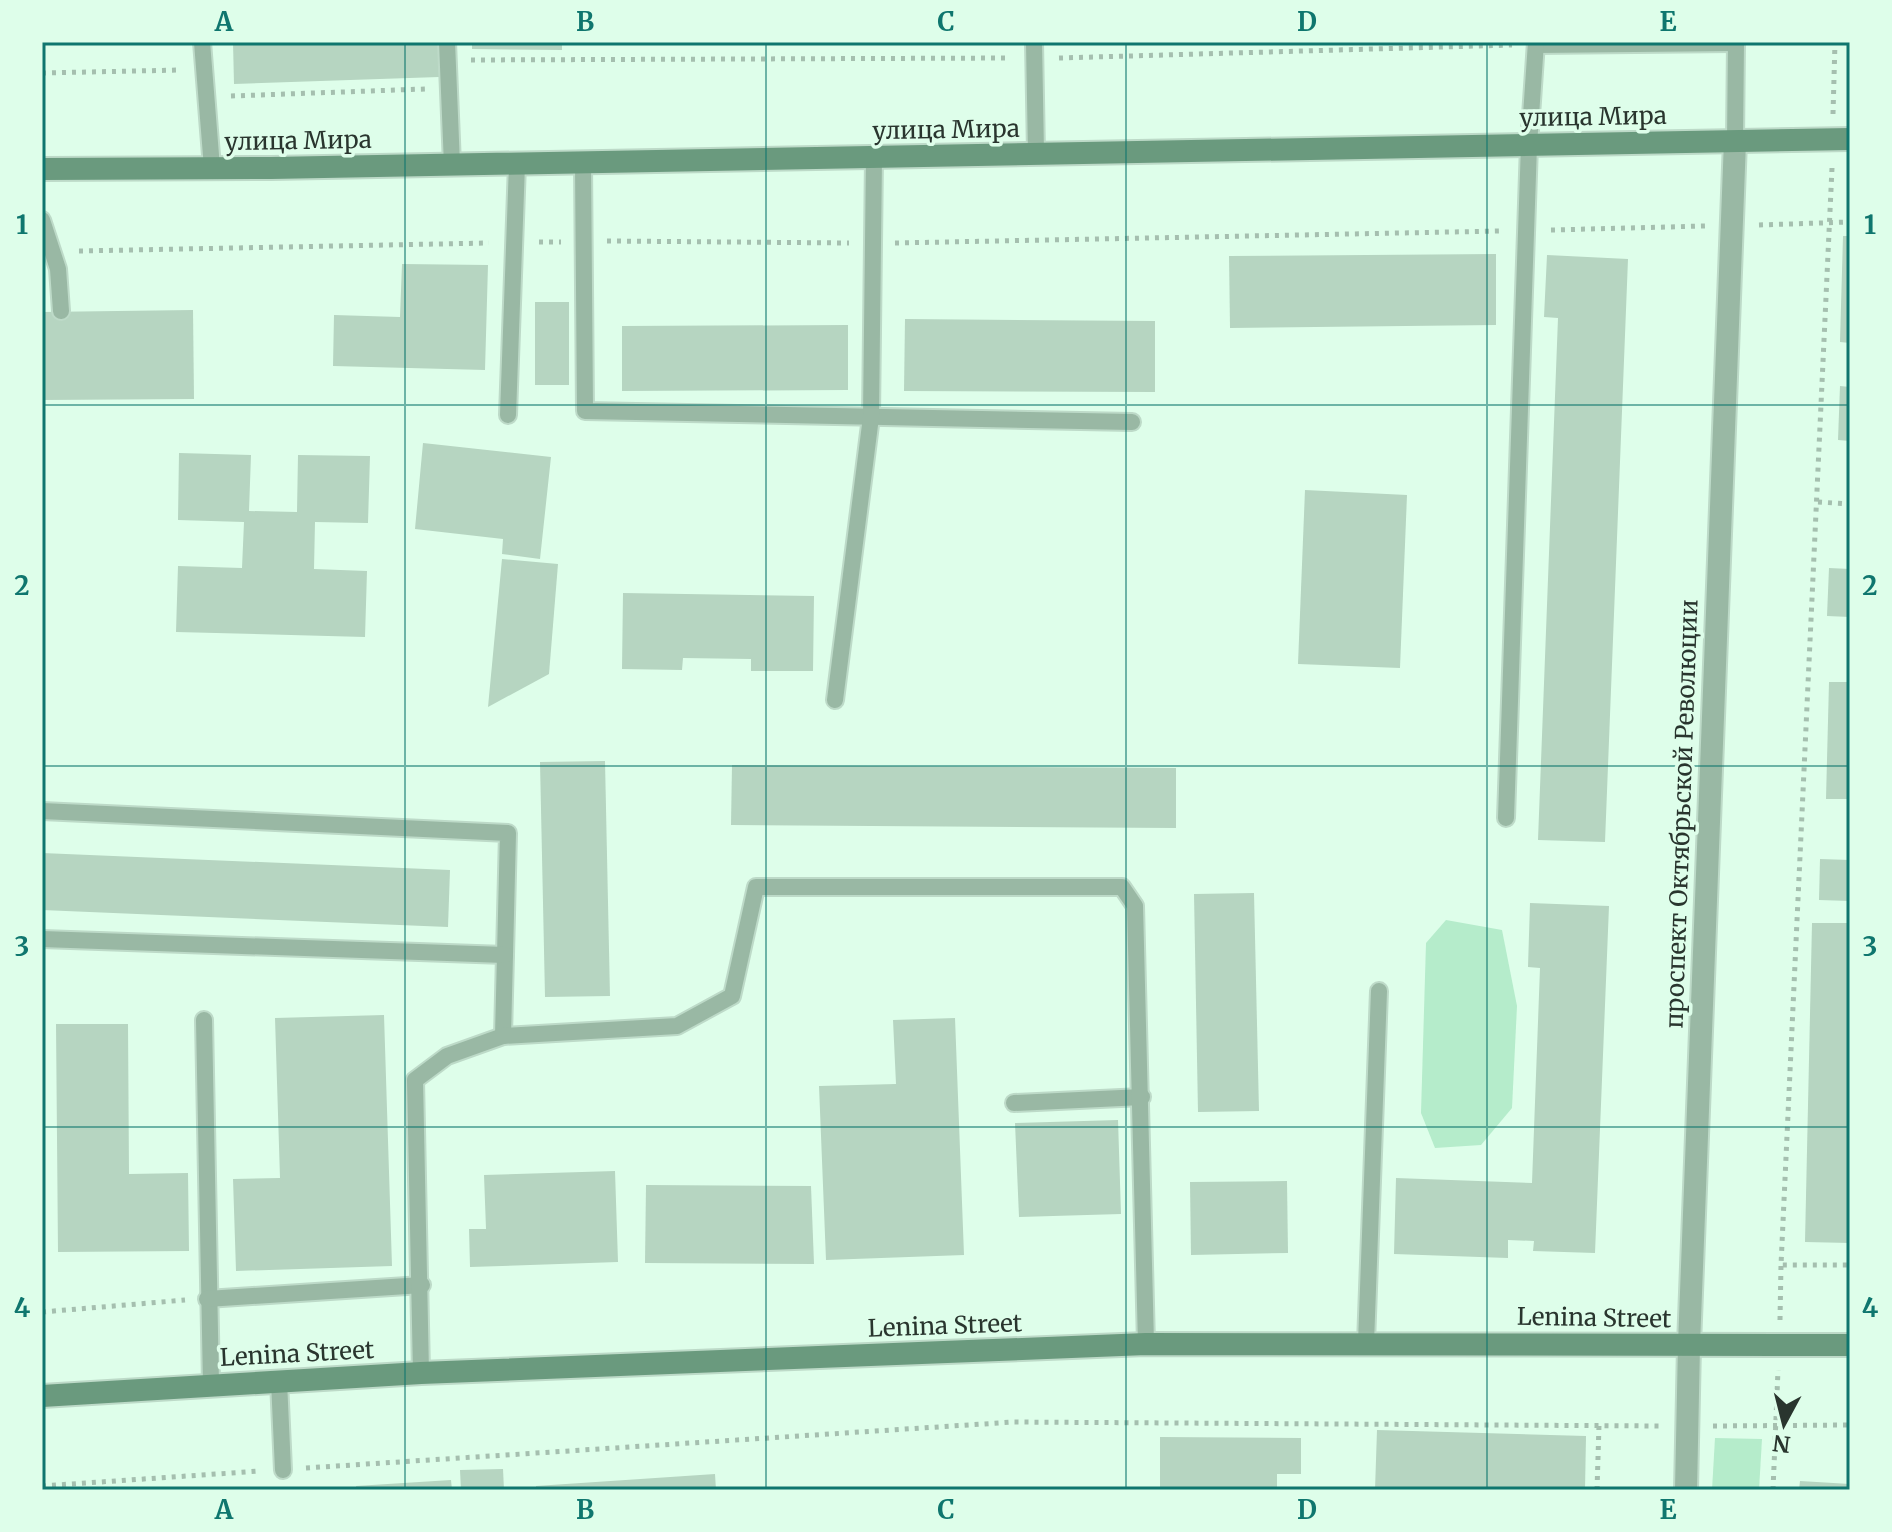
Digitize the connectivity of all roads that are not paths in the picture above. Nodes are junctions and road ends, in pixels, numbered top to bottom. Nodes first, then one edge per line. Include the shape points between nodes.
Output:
1 (202, 42) edge
2 (447, 42) edge
3 (1536, 43) edge
4 (1735, 43) edge
5 (1034, 50) edge
6 (1841, 139) edge
7 (1735, 141) junction
8 (1529, 145) junction
9 (1036, 154) junction
10 (874, 157) junction
11 (583, 163) junction
12 (517, 164) junction
13 (452, 165) junction
14 (212, 168) junction
15 (42, 169) edge
16 (42, 220) edge
17 (61, 311) dead end
18 (508, 415) dead end
19 (871, 417) junction
20 (1132, 422) dead end
21 (835, 700) dead end
22 (42, 811) edge
23 (1506, 818) dead end
24 (42, 939) edge
25 (505, 955) junction
26 (1379, 991) dead end
27 (204, 1020) dead end
28 (503, 1036) junction
29 (1142, 1097) junction
30 (1014, 1103) dead end
31 (422, 1285) junction
32 (207, 1299) junction
33 (1366, 1343) junction
34 (1146, 1344) junction
35 (1689, 1345) junction
36 (1850, 1345) edge
37 (421, 1373) junction
38 (279, 1381) junction
39 (211, 1384) junction
40 (42, 1396) edge
41 (283, 1470) road end
42 (1686, 1490) edge

1 - 14 lane
2 - 13 lane
3 - 4 lane
3 - 8 lane
4 - 7 lane
5 - 9 lane
6 - 7 main road, улица Мира
7 - 8 main road, улица Мира
7 - 35 street, проспект Октябрьской Революции
8 - 9 main road, улица Мира
8 - 23 lane
9 - 10 main road, улица Мира
10 - 11 main road, улица Мира
10 - 19 lane
11 - 12 main road, улица Мира
11 - 19 lane via 585,411
12 - 13 main road, улица Мира
12 - 18 lane
13 - 14 main road, улица Мира
14 - 15 main road, улица Мира
16 - 17 lane via 58,269
19 - 20 lane
19 - 21 lane
22 - 25 lane via 508,833
24 - 25 lane
25 - 28 lane
26 - 33 lane
27 - 32 lane
28 - 29 lane via 677,1026 732,996 756,887 1122,887 1135,906
28 - 31 lane via 447,1056 415,1080
29 - 30 lane
29 - 34 lane
31 - 32 lane
31 - 37 lane
32 - 39 lane
33 - 34 main road, Lenina Street
33 - 35 main road, Lenina Street
34 - 37 main road, Lenina Street
35 - 36 main road, Lenina Street
35 - 42 street, проспект Октябрьской Революции
37 - 38 main road, Lenina Street
38 - 39 main road, Lenina Street
38 - 41 lane
39 - 40 main road, Lenina Street

